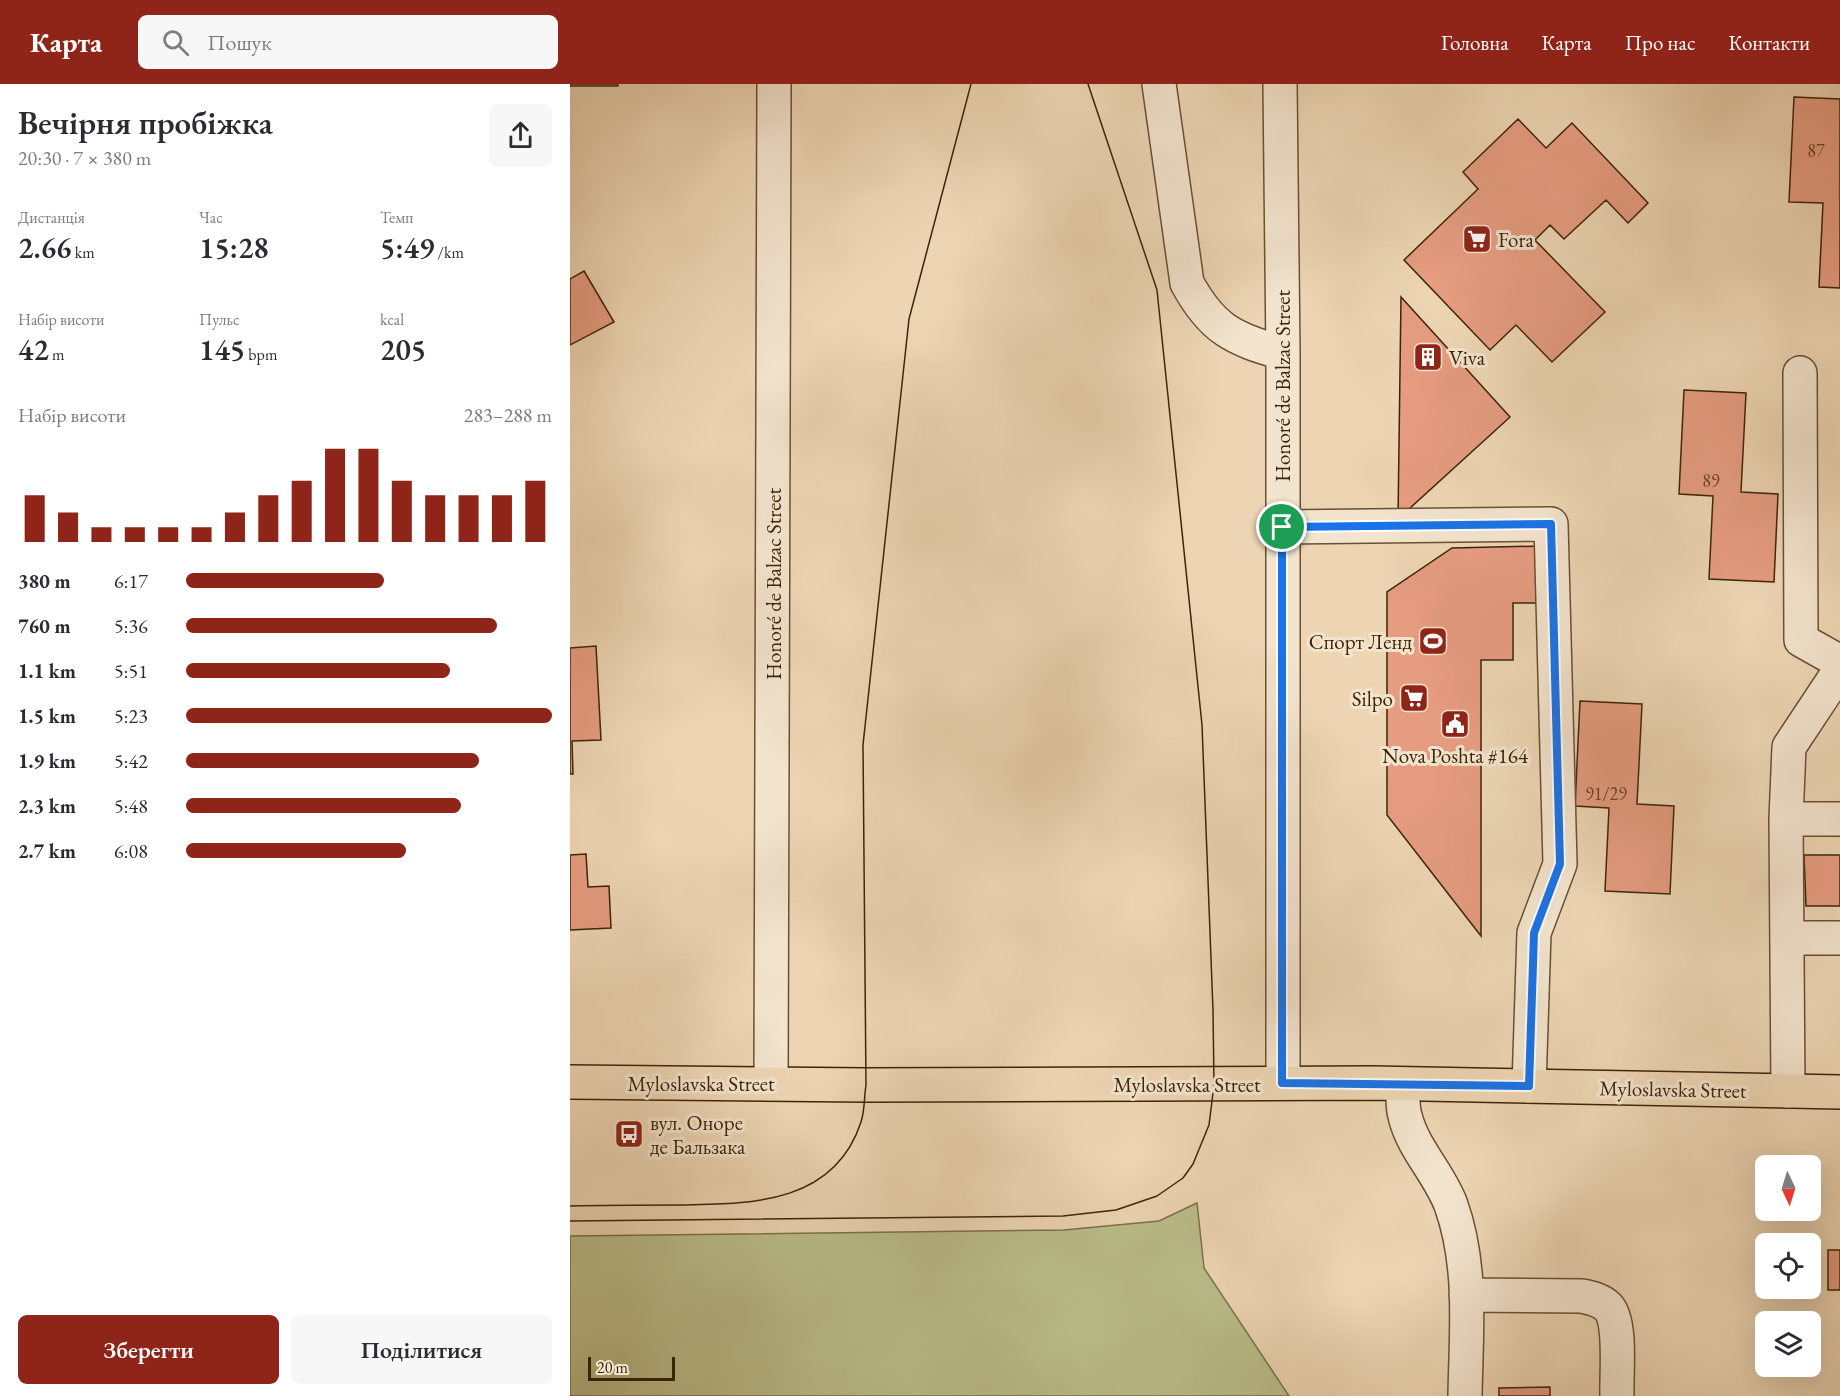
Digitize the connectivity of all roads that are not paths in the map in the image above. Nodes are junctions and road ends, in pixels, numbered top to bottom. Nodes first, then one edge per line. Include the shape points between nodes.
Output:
1 (774, 84) edge
2 (1159, 84) edge
3 (1280, 84) edge
4 (1283, 353) junction
5 (1800, 373) dead end
6 (1282, 527) junction
7 (1840, 662) edge
8 (1840, 670) edge
9 (1786, 819) junction
10 (1840, 819) edge
11 (1788, 938) junction
12 (1840, 938) edge
13 (570, 1082) edge
14 (771, 1083) junction
15 (1282, 1083) junction
16 (1403, 1084) junction
17 (1529, 1086) junction
18 (1788, 1091) junction
19 (1840, 1092) edge
20 (1466, 1295) junction
21 (1465, 1396) edge
22 (1617, 1396) edge

1 - 14 street, Honoré de Balzac Street
2 - 4 street via 1187,283 1202,309 1229,334
3 - 4 street, Honoré de Balzac Street
4 - 6 street, Honoré de Balzac Street
5 - 7 street via 1801,640
6 - 15 street, Honoré de Balzac Street
6 - 17 street via 1551,524 1560,864 1534,933
8 - 9 street via 1788,747
9 - 10 street
9 - 11 street
11 - 12 street
11 - 18 street
13 - 14 main road, Myloslavska Street
14 - 15 main road, Myloslavska Street
15 - 16 main road, Myloslavska Street
16 - 17 main road, Myloslavska Street
16 - 20 street via 1404,1114 1411,1135 1450,1203 1458,1229 1465,1258
17 - 18 main road, Myloslavska Street
18 - 19 main road, Myloslavska Street
20 - 21 street
20 - 22 street via 1582,1296 1598,1300 1608,1308 1616,1329

